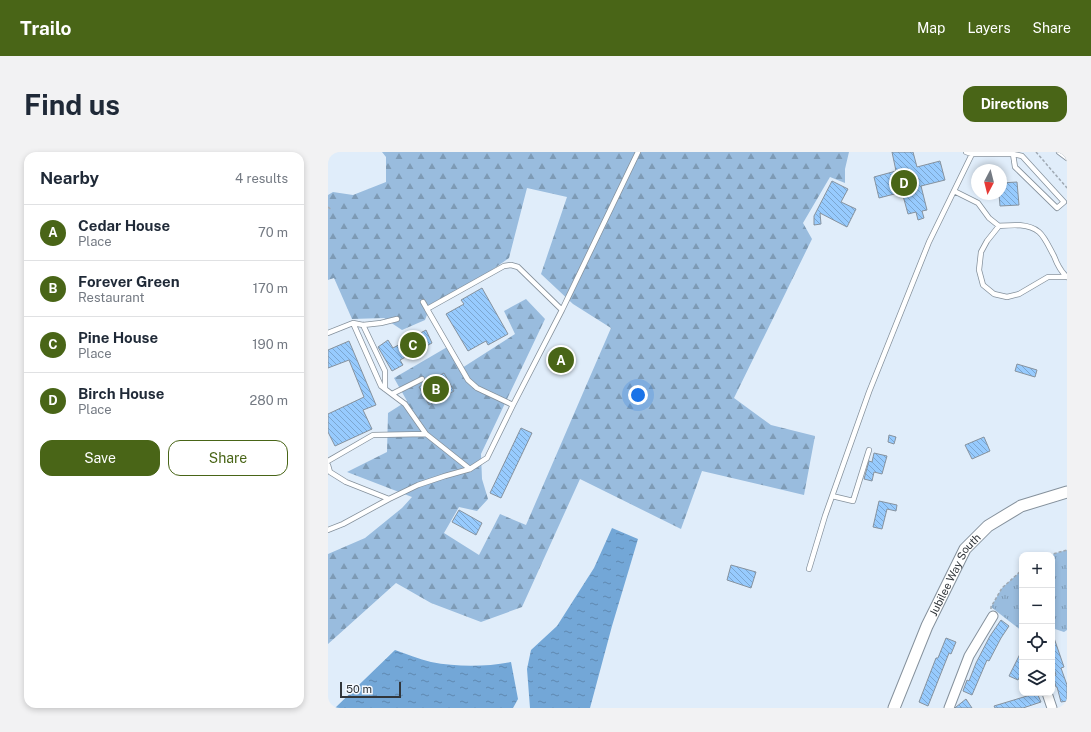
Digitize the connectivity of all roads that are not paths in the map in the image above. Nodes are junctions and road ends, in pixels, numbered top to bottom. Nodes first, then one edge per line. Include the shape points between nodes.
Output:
1 (638, 152) edge
2 (966, 152) edge
3 (973, 153) edge
4 (1013, 154) junction
5 (954, 191) junction
6 (999, 226) junction
7 (1067, 277) edge
8 (423, 302) dead end
9 (427, 309) junction
10 (562, 310) junction
11 (397, 319) dead end
12 (353, 323) junction
13 (363, 325) junction
14 (328, 333) edge
15 (422, 379) dead end
16 (386, 389) junction
17 (392, 394) junction
18 (513, 405) junction
19 (426, 434) junction
20 (869, 450) dead end
21 (328, 461) edge
22 (328, 465) edge
23 (470, 469) junction
24 (1067, 492) edge
25 (832, 496) junction
26 (389, 499) junction
27 (328, 530) edge
28 (809, 569) dead end
29 (993, 616) road end
30 (1048, 696) edge
31 (897, 707) edge
32 (948, 708) edge
33 (1052, 708) edge

1 - 10 lane
2 - 3 lane
3 - 4 lane
3 - 5 lane
4 - 4 lane via 1022,156 1064,202 1057,208 1015,167
5 - 6 lane via 978,203
5 - 25 lane via 929,242 868,392
6 - 7 lane via 1014,225 1039,232 1061,272
6 - 7 lane via 986,241 981,252 979,270 983,285 994,294 1007,297 1019,294 1048,277
8 - 9 lane
9 - 10 lane via 510,265 518,267
9 - 18 lane via 468,380 478,388
10 - 18 lane
11 - 13 lane
12 - 13 lane
12 - 14 lane
12 - 16 lane via 381,386
13 - 16 lane via 385,371
15 - 17 lane
16 - 17 lane
17 - 19 lane via 404,404
18 - 23 lane via 487,458
19 - 21 lane via 373,435
19 - 23 lane
20 - 25 lane via 853,501
22 - 26 lane via 330,472 346,482
23 - 26 lane via 418,485
24 - 31 street, Jubilee Way South via 1021,506 988,526 965,549 926,626
25 - 28 lane
26 - 27 lane
29 - 32 street via 969,656
30 - 33 street

